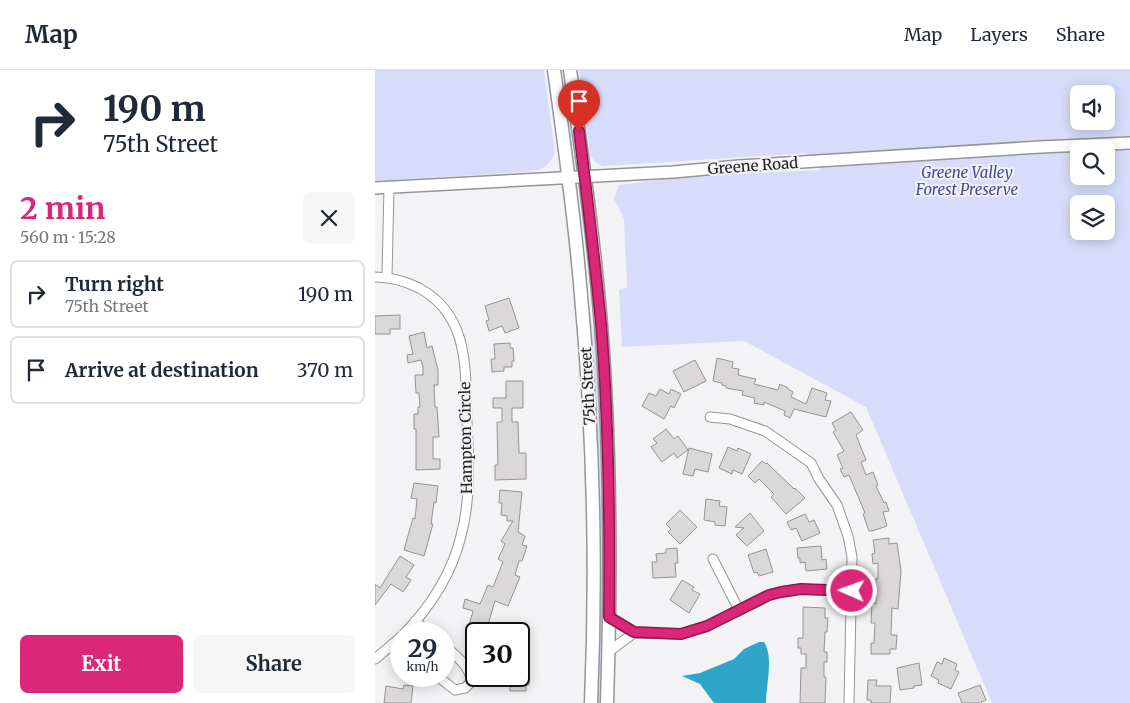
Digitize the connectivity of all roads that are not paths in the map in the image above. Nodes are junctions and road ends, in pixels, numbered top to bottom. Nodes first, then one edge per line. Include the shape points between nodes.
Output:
1 (554, 70) edge
2 (570, 70) edge
3 (1130, 143) edge
4 (585, 177) junction
5 (569, 178) junction
6 (389, 187) junction
7 (375, 188) edge
8 (375, 277) edge
9 (387, 277) junction
10 (710, 417) dead end
11 (713, 559) dead end
12 (852, 591) junction
13 (739, 610) junction
14 (609, 617) junction
15 (415, 621) edge
16 (634, 632) junction
17 (390, 648) edge
18 (608, 652) junction
19 (455, 654) edge
20 (375, 659) edge
21 (451, 687) edge
22 (591, 703) edge
23 (607, 703) edge
24 (849, 703) edge

1 - 5 main road, 75th Street
2 - 4 main road, 75th Street
3 - 4 street, Greene Road
4 - 5 street, Greene Road
4 - 14 main road, 75th Street via 605,401
5 - 6 street, Greene Road
5 - 22 main road, 75th Street via 590,426 594,580
6 - 7 street, Greene Road
6 - 9 street
8 - 9 street, Hampton Circle
9 - 15 street, Hampton Circle via 412,284 435,299 453,320 464,354 469,473 466,515 448,573
10 - 12 street via 730,419 765,431 811,463 845,524 852,556
11 - 13 street
12 - 13 street via 801,589 781,592
12 - 24 street
13 - 16 street via 681,634
14 - 16 street
14 - 18 main road, 75th Street
16 - 18 street
17 - 20 street
18 - 23 main road, 75th Street
19 - 21 street via 469,670 472,680 465,688 455,690

